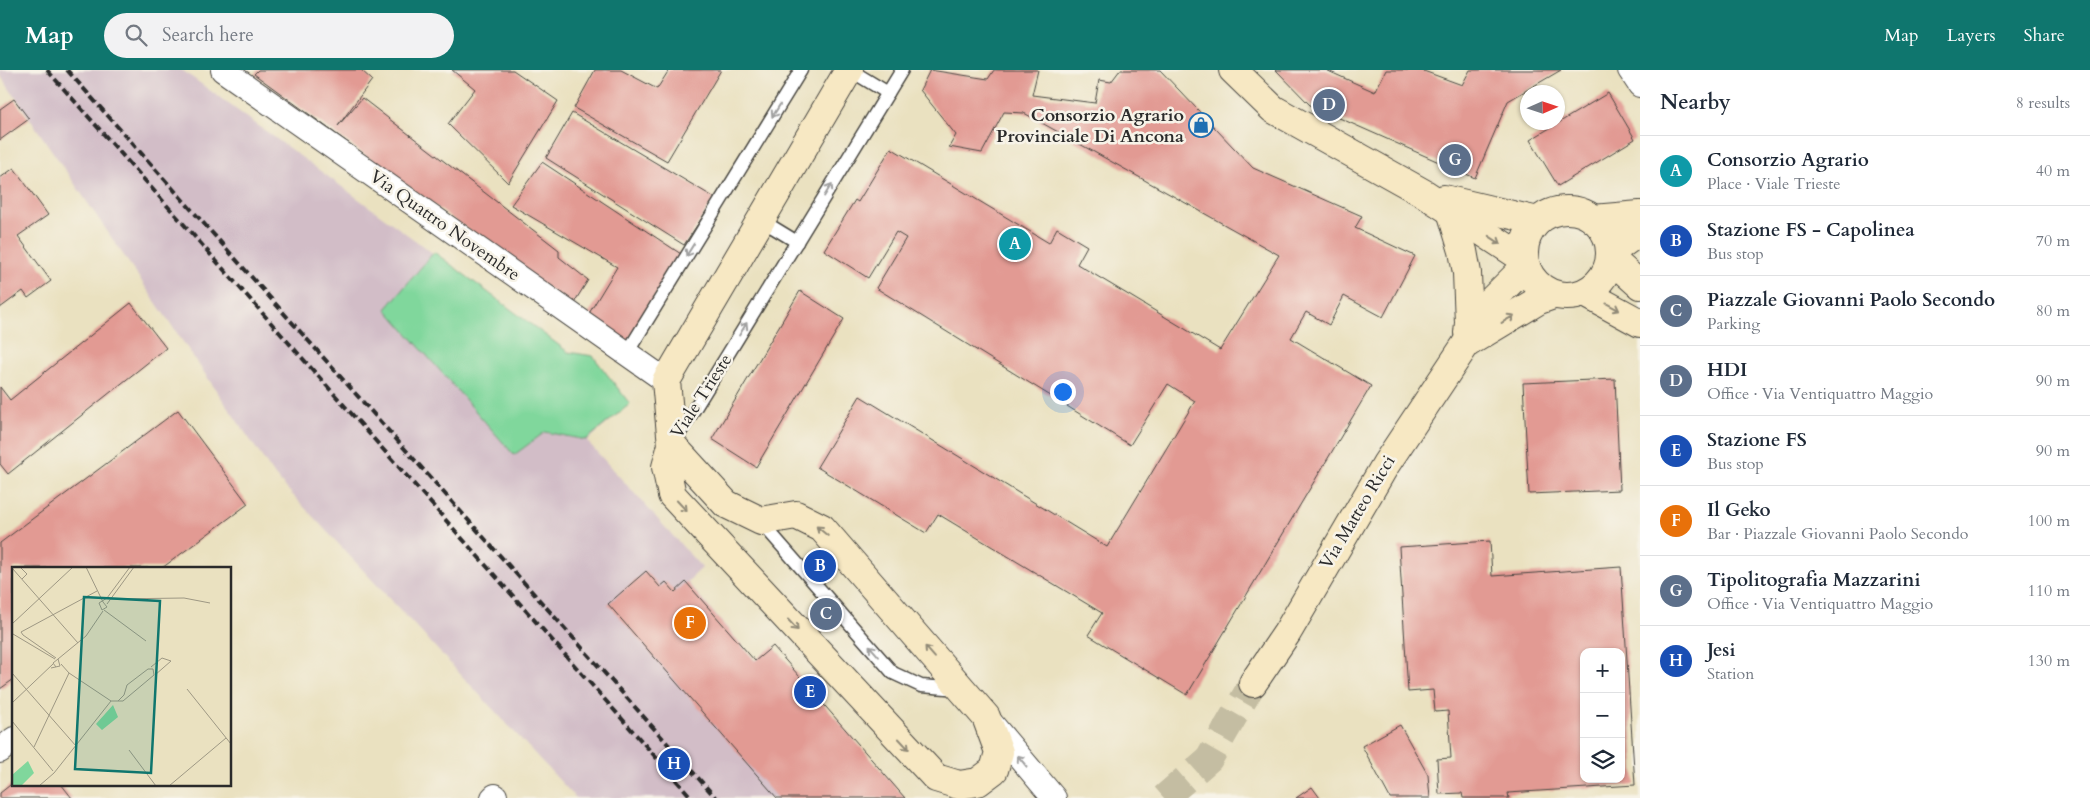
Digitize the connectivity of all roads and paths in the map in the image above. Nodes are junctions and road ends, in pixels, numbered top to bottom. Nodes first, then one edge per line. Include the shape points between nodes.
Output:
1 (223, 70) edge
2 (801, 70) edge
3 (850, 70) edge
4 (902, 70) edge
5 (1232, 70) edge
6 (1630, 70) edge
7 (1640, 85) edge
8 (888, 93) junction
9 (1424, 194) junction
10 (1450, 211) junction
11 (1640, 215) edge
12 (1593, 219) junction
13 (761, 220) junction
14 (1538, 221) junction
15 (1640, 231) edge
16 (797, 242) junction
17 (1610, 255) junction
18 (1525, 262) junction
19 (1640, 285) edge
20 (1585, 293) junction
21 (1553, 295) junction
22 (1640, 322) edge
23 (1468, 334) junction
24 (626, 353) junction
25 (666, 381) junction
26 (672, 446) junction
27 (760, 521) junction
28 (1253, 683) tunnel mouth
29 (962, 689) junction
30 (986, 717) junction
31 (12, 741) edge
32 (0, 751) edge
33 (943, 788) edge
34 (1054, 798) edge

1 - 24 street, Via Quattro Novembre
2 -> 24 lane
3 - 8 lane
3 - 13 main road
4 - 8 lane, Viale Trieste
5 - 9 main road via 1273,109
6 - 7 street
16 -> 8 lane, Viale Trieste
9 - 10 main road
9 - 14 main road
10 -> 18 main road
10 - 23 main road via 1467,273
11 - 12 main road
12 - 14 main road via 1583,213 1565,210 1548,214
12 - 17 main road via 1606,233
13 - 16 lane
13 - 25 main road
14 - 18 main road via 1524,245
15 - 17 main road
26 -> 16 lane, Viale Trieste
17 - 19 main road
17 - 20 main road via 1606,273
18 - 21 main road via 1531,278
18 - 23 main road, Via Matteo Ricci
20 - 21 main road
20 -> 22 main road
23 -> 21 main road, Via Matteo Ricci
23 - 28 main road, Via Matteo Ricci via 1386,464 1287,633
24 - 25 street, Via Quattro Novembre
25 - 26 main road, Viale Trieste
26 - 27 main road via 726,504
26 -> 33 main road via 666,468 672,495
29 -> 27 lane via 922,686 893,673
29 -> 27 main road via 822,528 796,514
29 - 30 main road
30 - 33 main road via 999,752 994,770 978,782
34 -> 30 street
31 - 32 street

